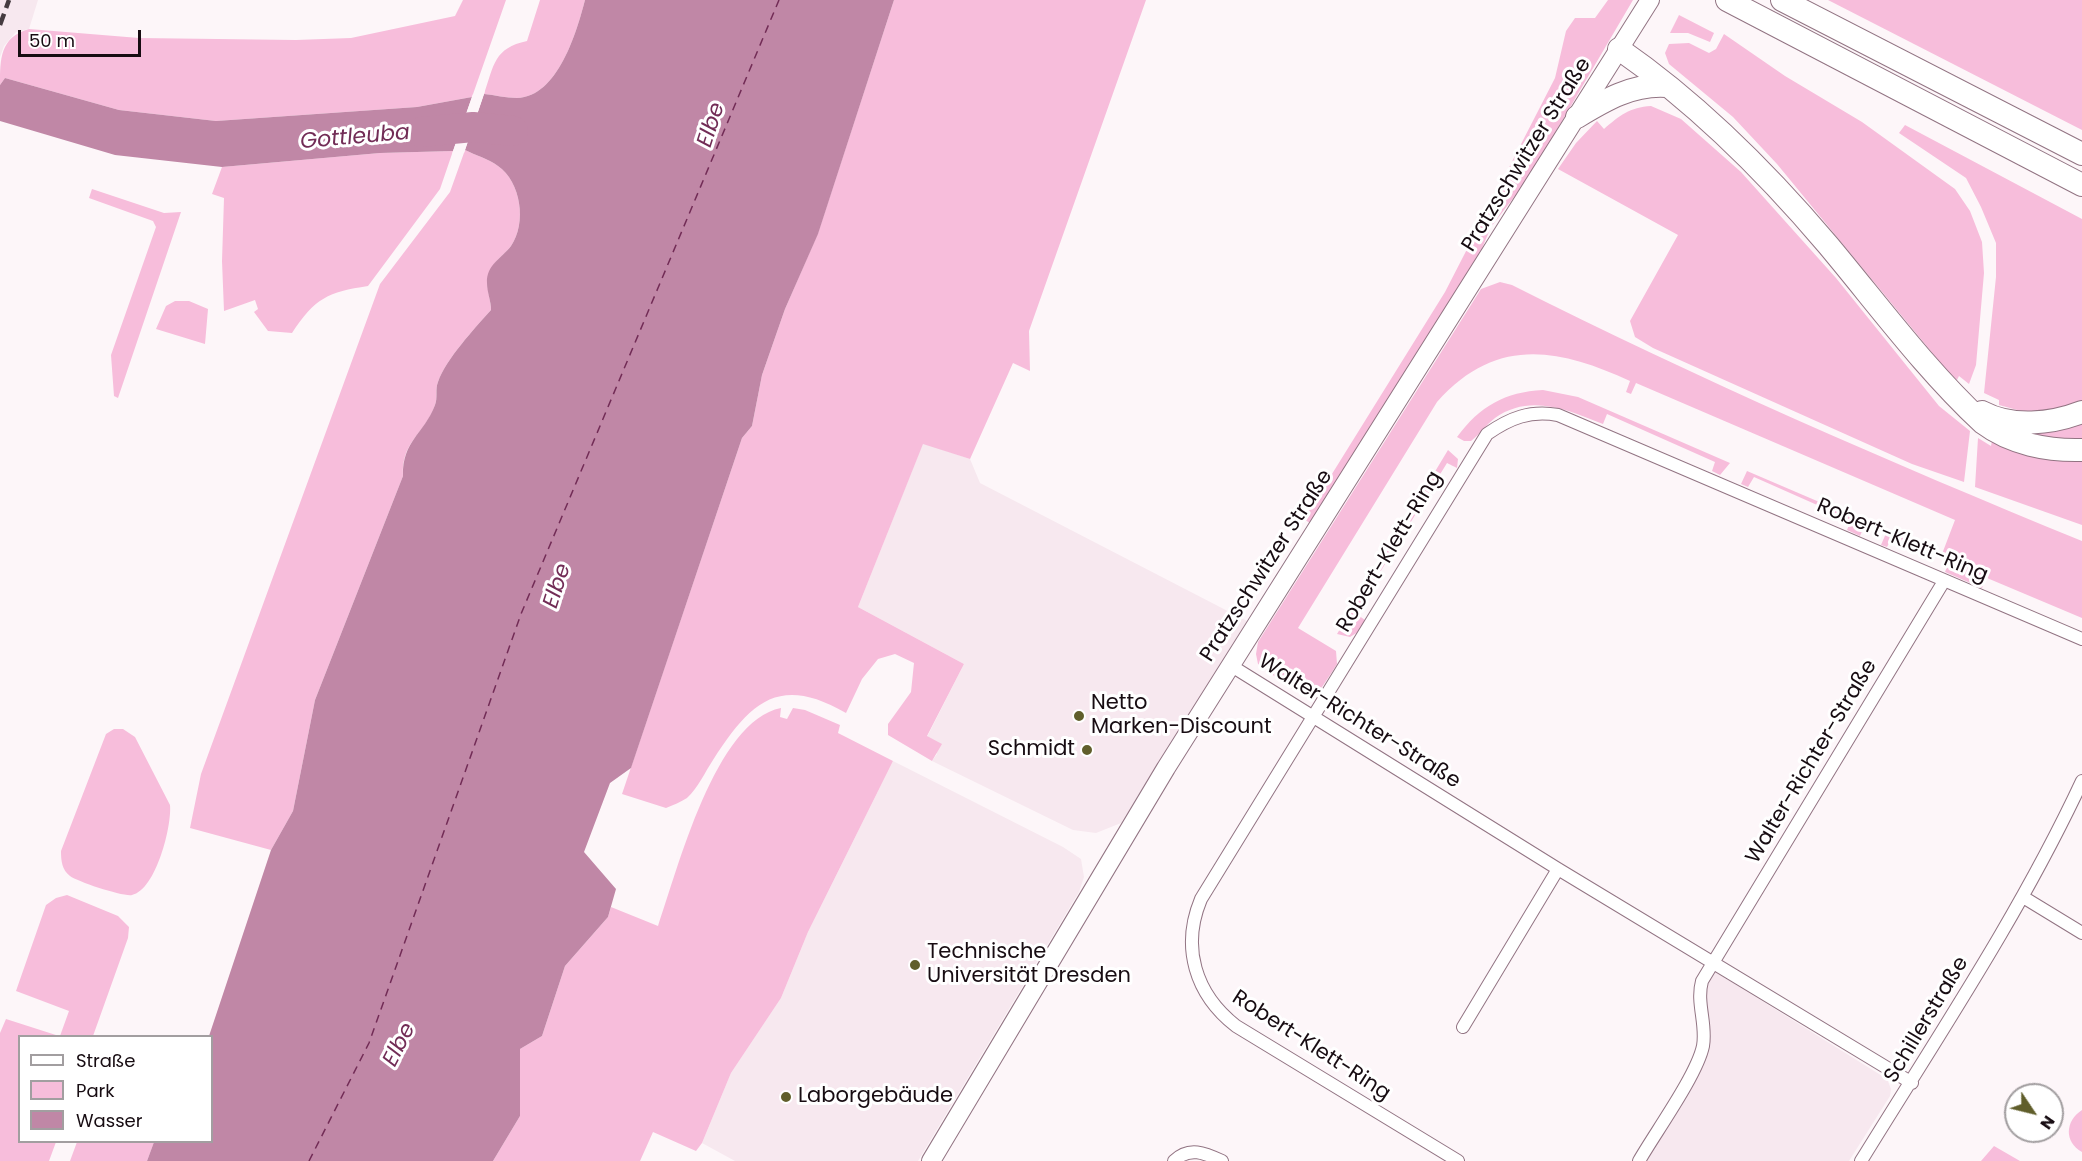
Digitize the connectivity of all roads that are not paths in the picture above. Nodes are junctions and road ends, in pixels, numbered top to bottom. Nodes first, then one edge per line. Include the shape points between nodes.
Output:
1 (1650, 0) edge
2 (1782, 0) edge
3 (1728, 1) edge
4 (1619, 49) junction
5 (1666, 86) junction
6 (1577, 117) junction
7 (2082, 154) edge
8 (2080, 184) edge
9 (2082, 412) edge
10 (1995, 425) junction
11 (2082, 450) edge
12 (1944, 581) junction
13 (2082, 639) edge
14 (1230, 665) junction
15 (1312, 718) junction
16 (2082, 781) edge
17 (1558, 869) junction
18 (2023, 897) junction
19 (2082, 933) edge
20 (1713, 963) junction
21 (1463, 1027) dead end
22 (1912, 1083) junction
23 (931, 1161) edge
24 (1174, 1161) edge
25 (1222, 1161) edge
26 (1458, 1161) edge
27 (1639, 1161) edge
28 (1861, 1161) edge

1 - 4 street, Pratzschwitzer Straße
2 - 7 highway
3 - 8 highway
4 - 5 highway
4 - 6 street, Pratzschwitzer Straße
5 - 6 highway via 1650,85 1625,92
5 - 10 highway via 1796,207 1926,366
6 - 14 street, Pratzschwitzer Straße
9 - 10 highway via 2049,422
10 - 11 highway via 2026,444
12 - 13 street, Robert-Klett-Ring
12 - 15 street, Robert-Klett-Ring via 1575,422 1542,412 1526,414 1487,434 1476,449
12 - 20 street, Walter-Richter-Straße
14 - 15 street, Walter-Richter-Straße
14 - 23 street, Pratzschwitzer Straße
15 - 17 street, Walter-Richter-Straße
15 - 26 street, Robert-Klett-Ring via 1201,899 1192,934 1194,966 1210,1001 1236,1026
16 - 18 street, Schillerstraße
17 - 20 street, Walter-Richter-Straße
17 - 21 street
18 - 19 street
18 - 22 street, Schillerstraße
20 - 22 street, Walter-Richter-Straße
20 - 27 street, Walter-Richter-Straße via 1700,990 1704,1034 1699,1058
22 - 28 street, Schillerstraße
24 - 25 street via 1191,1151

